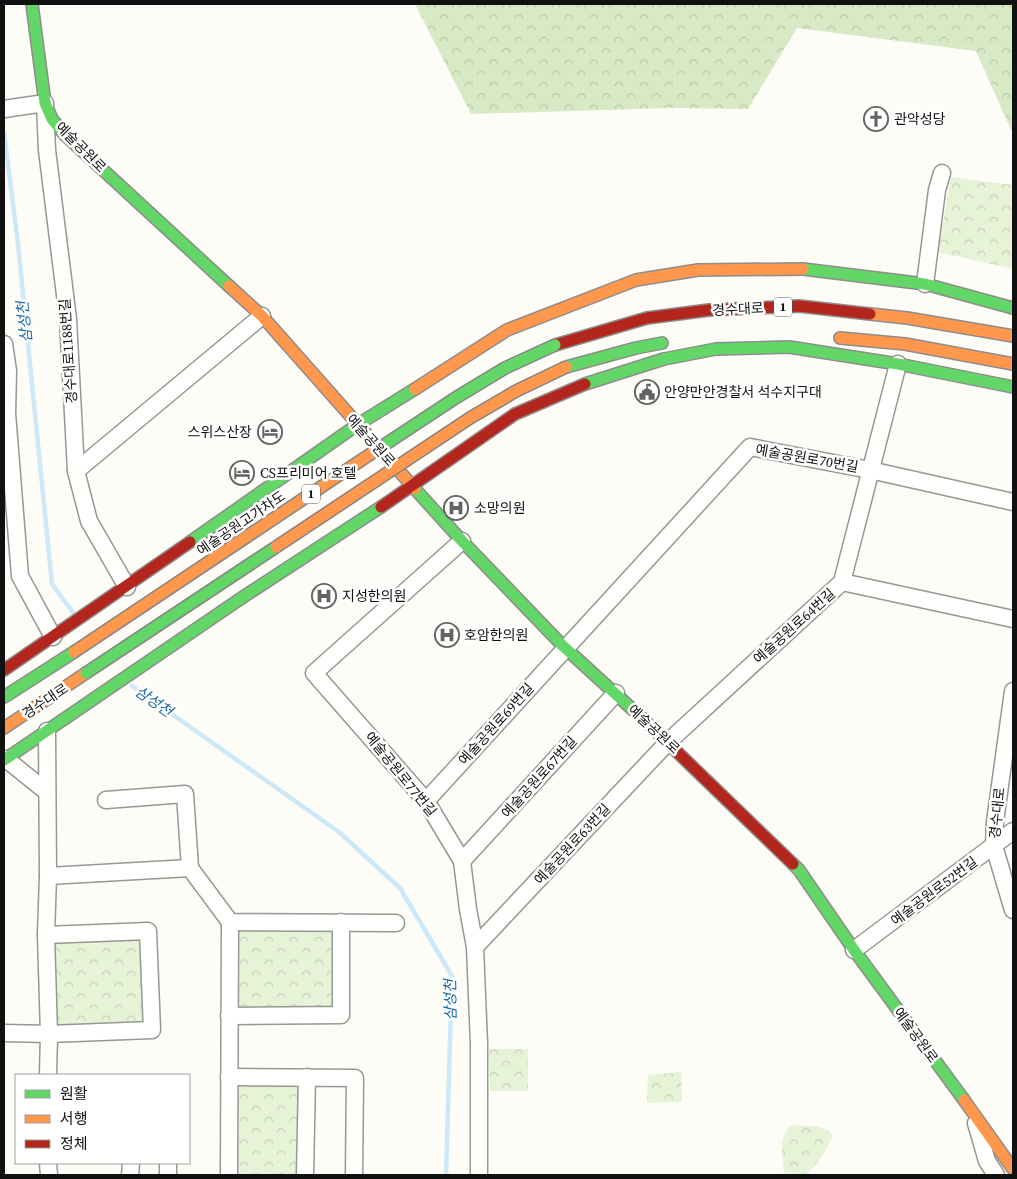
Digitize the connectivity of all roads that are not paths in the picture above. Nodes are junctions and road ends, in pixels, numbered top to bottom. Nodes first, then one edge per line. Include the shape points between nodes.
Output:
1 (32, 4) edge
2 (37, 104) junction
3 (4, 109) edge
4 (942, 173) dead end
5 (925, 284) junction
6 (1013, 308) edge
7 (262, 316) junction
8 (1013, 336) edge
9 (830, 337) dead end
10 (675, 341) dead end
11 (4, 344) edge
12 (555, 346) joint
13 (898, 364) junction
14 (1013, 364) edge
15 (6, 371) edge
16 (1013, 387) edge
17 (357, 425) junction
18 (870, 470) junction
19 (76, 471) junction
20 (413, 486) junction
21 (1013, 502) edge
22 (462, 541) junction
23 (842, 582) junction
24 (120, 591) junction
25 (1013, 619) edge
26 (56, 635) junction
27 (565, 648) junction
28 (74, 652) joint
29 (4, 670) edge
30 (1013, 691) edge
31 (616, 693) junction
32 (4, 698) edge
33 (4, 728) edge
34 (47, 731) junction
35 (668, 742) junction
36 (5, 759) edge
37 (47, 792) junction
38 (106, 800) dead end
39 (426, 801) junction
40 (1013, 831) edge
41 (994, 846) junction
42 (462, 861) junction
43 (190, 868) junction
44 (48, 876) junction
45 (1013, 910) edge
46 (230, 922) junction
47 (341, 922) junction
48 (396, 923) dead end
49 (46, 935) junction
50 (476, 947) junction
51 (854, 950) junction
52 (230, 1016) junction
53 (4, 1033) edge
54 (49, 1034) junction
55 (48, 1074) edge
56 (229, 1077) junction
57 (307, 1077) junction
58 (974, 1113) junction
59 (1013, 1154) edge
60 (1013, 1169) edge
61 (229, 1175) edge
62 (305, 1175) edge
63 (354, 1175) edge
64 (479, 1175) edge
65 (996, 1175) edge

1 - 2 main road, 예술공원로
2 - 3 street
2 - 7 main road, 예술공원로 via 65,135
2 - 19 street, 경수대로1188번길 via 47,150 68,319
4 - 5 street
5 - 6 main road
5 - 17 main road via 802,269 698,270 636,280 507,330
7 - 17 main road, 예술공원로
7 - 19 street
8 - 12 main road, 경수대로 / 1 via 907,318 799,306 708,310 648,318
9 - 14 main road via 905,344
10 - 33 main road, 경수대로 / 1, bridge via 566,367 516,391 470,418
11 - 15 street
12 - 28 main road, 예술공원고가차도 / 1, bridge via 505,368 457,397
13 - 16 main road
13 - 18 street, 예술공원로64번길
13 - 20 main road via 789,347 716,349 664,359 579,386 515,414
15 - 26 street via 20,576
17 - 20 main road, 예술공원로
17 - 24 main road
18 - 21 street, 예술공원로70번길
18 - 23 street, 예술공원로64번길
18 - 27 street, 예술공원로70번길 via 750,447
19 - 24 street, 경수대로1188번길 via 89,521
20 - 22 main road, 예술공원로
20 - 34 main road via 246,594
22 - 27 main road, 예술공원로
22 - 39 street, 예술공원로77번길 via 314,673
23 - 25 street
23 - 35 street, 예술공원로64번길
24 - 26 main road
26 - 29 main road
27 - 31 main road, 예술공원로
27 - 39 street, 예술공원로69번길
28 - 32 main road, 경수대로 / 1
30 - 41 street, 경수대로
31 - 35 main road, 예술공원로
31 - 42 street, 예술공원로67번길
34 - 36 main road
34 - 37 street
35 - 50 street, 예술공원로63번길
35 - 51 main road, 예술공원로 via 799,870
36 - 37 street
37 - 44 street
38 - 43 street via 185,794
39 - 42 street, 예술공원로77번길
40 - 41 street, 예술공원로52번길
41 - 45 street, 경수대로
41 - 51 street, 예술공원로52번길
42 - 50 street, 예술공원로77번길
43 - 44 street
43 - 46 street
44 - 49 street
46 - 47 street
46 - 52 street
47 - 48 street
47 - 52 street via 341,1016
49 - 54 street
49 - 54 street via 148,930 152,1030
50 - 64 street, 예술공원로77번길
51 - 58 main road, 예술공원로
52 - 56 street
53 - 54 street
54 - 55 street
56 - 57 street
56 - 61 street
57 - 62 street
57 - 63 street via 355,1078
58 - 59 street via 1001,1137
58 - 60 main road, 예술공원로
58 - 65 street via 987,1161

